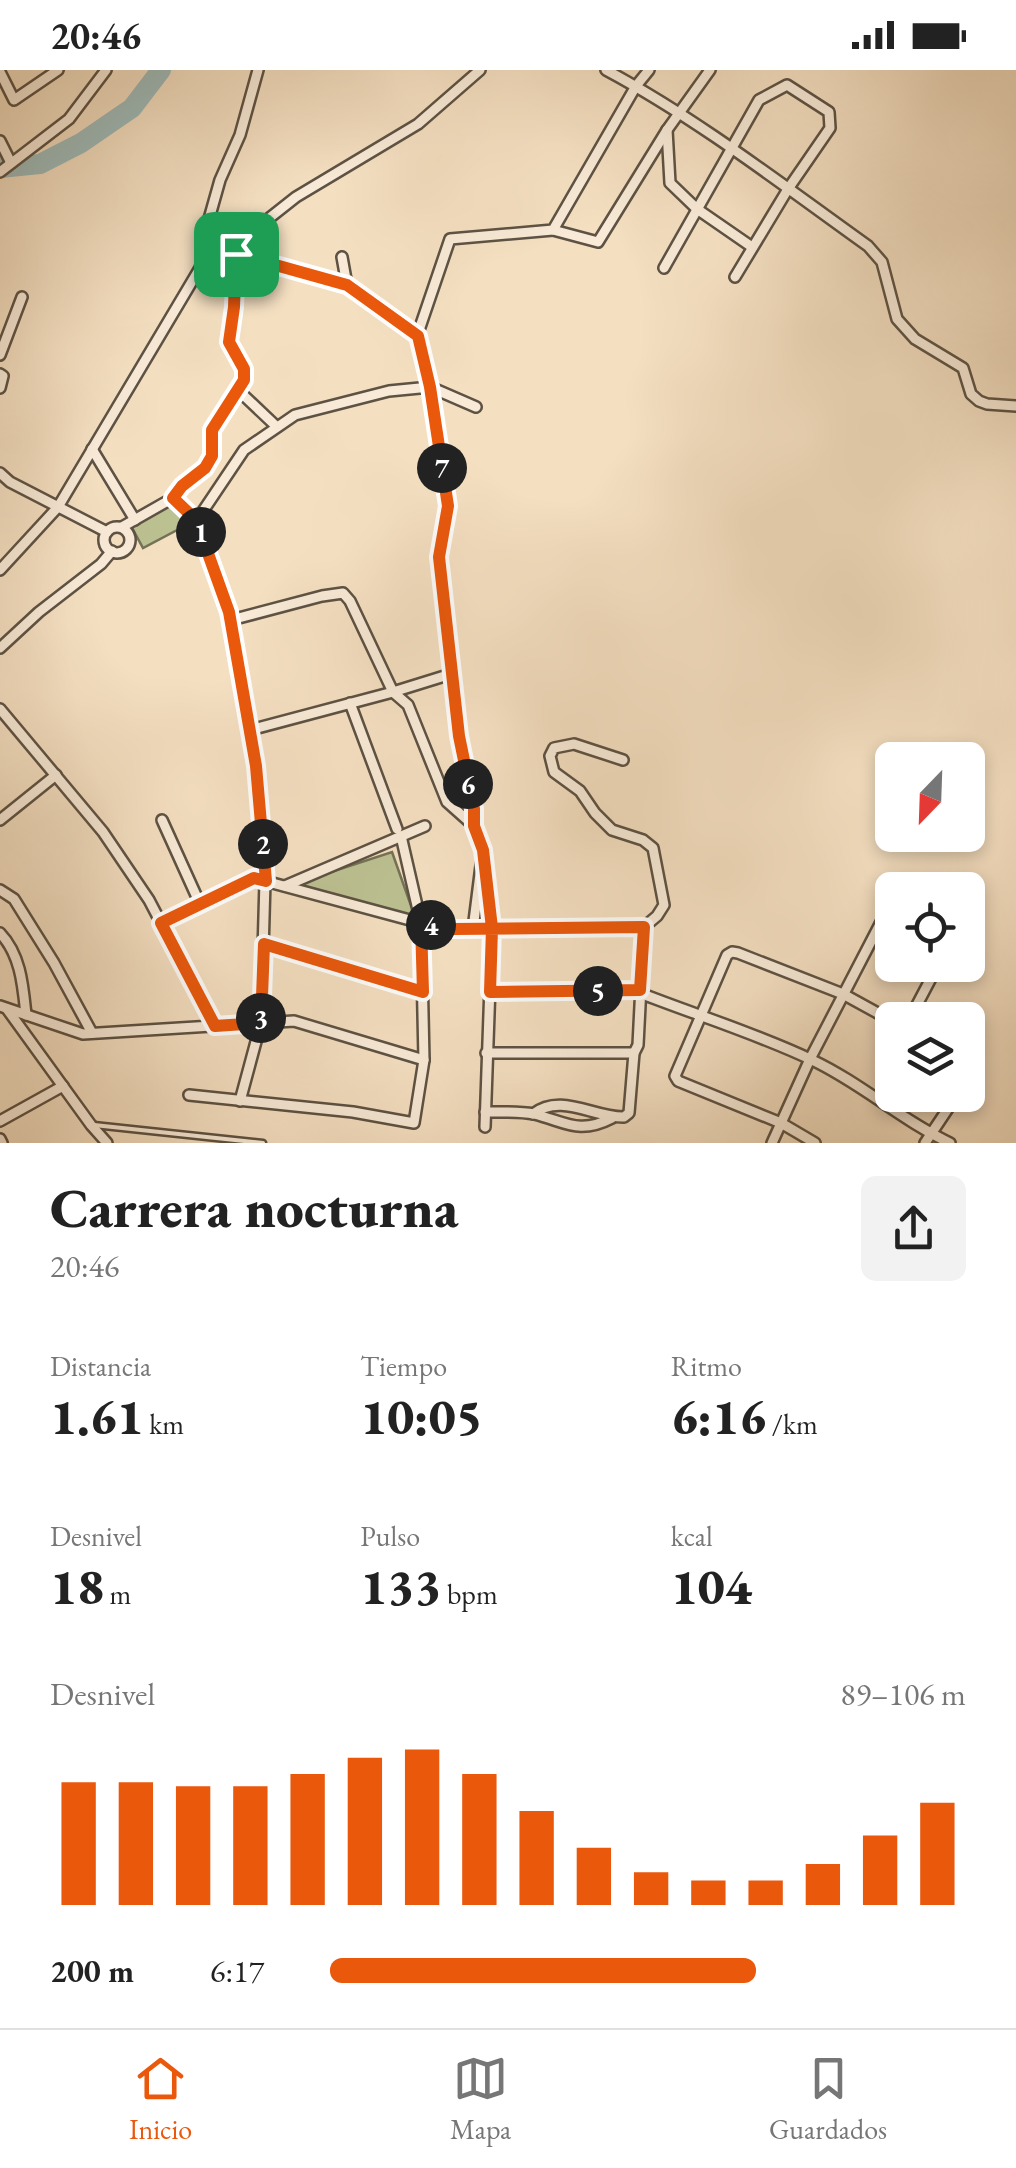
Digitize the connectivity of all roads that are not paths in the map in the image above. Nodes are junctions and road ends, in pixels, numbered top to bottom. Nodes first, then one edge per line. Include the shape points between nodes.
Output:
1 (58, 70) edge
2 (106, 70) edge
3 (258, 70) edge
4 (480, 70) edge
5 (606, 70) edge
6 (648, 70) edge
7 (710, 70) edge
8 (0, 72) edge
9 (636, 86) junction
10 (678, 114) junction
11 (667, 130) junction
12 (0, 141) edge
13 (731, 149) junction
14 (11, 163) junction
15 (0, 172) edge
16 (788, 189) junction
17 (697, 209) junction
18 (554, 230) junction
19 (752, 247) junction
20 (207, 248) junction
21 (236, 254) junction
22 (342, 257) dead end
23 (664, 268) dead end
24 (735, 277) dead end
25 (347, 285) junction
26 (22, 297) dead end
27 (418, 336) junction
28 (0, 355) edge
29 (0, 374) edge
30 (430, 387) junction
31 (0, 388) edge
32 (239, 390) junction
33 (1016, 406) edge
34 (476, 407) dead end
35 (277, 427) junction
36 (92, 449) junction
37 (0, 473) edge
38 (5, 485) edge
39 (173, 498) junction
40 (58, 507) junction
41 (136, 520) junction
42 (196, 520) junction
43 (122, 528) junction
44 (107, 532) junction
45 (112, 552) junction
46 (439, 557) road end
47 (0, 570) edge
48 (230, 620) junction
49 (0, 648) edge
50 (451, 674) junction
51 (394, 692) junction
52 (350, 703) junction
53 (0, 708) edge
54 (250, 730) junction
55 (623, 760) dead end
56 (56, 775) junction
57 (0, 820) edge
58 (162, 820) dead end
59 (425, 826) dead end
60 (474, 826) junction
61 (399, 833) junction
62 (483, 850) junction
63 (266, 881) junction
64 (285, 886) junction
65 (0, 890) edge
66 (200, 904) junction
67 (161, 923) junction
68 (421, 923) junction
69 (644, 927) junction
70 (492, 928) junction
71 (472, 929) junction
72 (0, 933) edge
73 (875, 933) edge
74 (264, 944) junction
75 (423, 992) junction
76 (490, 992) junction
77 (640, 992) junction
78 (843, 994) junction
79 (3, 1008) edge
80 (875, 1012) edge
81 (696, 1015) junction
82 (28, 1016) junction
83 (261, 1023) junction
84 (215, 1026) junction
85 (87, 1034) junction
86 (486, 1053) junction
87 (634, 1054) junction
88 (810, 1059) junction
89 (424, 1060) junction
90 (63, 1086) junction
91 (189, 1095) dead end
92 (240, 1100) junction
93 (485, 1112) junction
94 (946, 1112) edge
95 (532, 1114) junction
96 (612, 1118) junction
97 (0, 1121) edge
98 (781, 1123) junction
99 (91, 1125) junction
100 (484, 1127) dead end
101 (928, 1138) edge
102 (107, 1143) edge
103 (263, 1143) edge
104 (772, 1143) edge
105 (815, 1143) edge
106 (950, 1143) edge

1 - 8 street via 14,100
2 - 14 street via 69,119
3 - 20 street via 209,218
4 - 21 street via 418,124 296,196
5 - 9 street
6 - 9 street
7 - 10 street
9 - 10 street
9 - 18 street
10 - 11 street
10 - 13 street
11 - 17 street via 670,182
11 - 18 street via 598,242
12 - 14 street
13 - 16 street
13 - 16 street via 759,100 787,85 829,112 830,128
13 - 17 street
14 - 15 street
16 - 19 street
16 - 33 street via 868,246 882,262 897,319 963,368 971,394 987,404
17 - 19 street
17 - 23 street
18 - 27 street via 450,239
19 - 24 street
20 - 21 street
20 - 36 street
21 - 25 street
21 - 32 street via 229,342 244,369
22 - 25 street
25 - 27 street
26 - 28 street
27 - 30 street
29 - 31 street
30 - 34 street
30 - 35 street via 295,415
32 - 35 street
32 - 39 street via 212,430 205,468
35 - 42 street via 244,450
36 - 40 street
36 - 41 street
37 - 38 street
38 - 40 street
39 - 41 street
39 - 42 street
40 - 44 street
40 - 47 street
41 - 43 street
42 - 48 street
43 - 44 street
43 - 45 street via 129,544
44 - 45 street
45 - 49 street
46 - 50 street
48 - 51 street via 343,594
48 - 54 street
50 - 51 street
50 - 60 street
51 - 52 street
51 - 60 street via 408,706 447,802
52 - 54 street
52 - 61 street
53 - 56 street
54 - 63 street
55 - 69 street via 574,744 554,748 550,756 554,772 612,830 653,848 664,905
56 - 57 street
56 - 67 street via 103,832
58 - 66 street
59 - 61 street
60 - 62 street
61 - 64 street
61 - 68 street
62 - 70 street
62 - 71 street
63 - 64 street
63 - 66 street via 254,878
63 - 74 street
64 - 68 street
65 - 85 street via 14,899 54,963
66 - 67 street
67 - 84 street
68 - 71 street
68 - 75 street
69 - 70 street
69 - 77 street
70 - 71 street
70 - 76 street
72 - 82 street via 21,971
73 - 78 street
74 - 75 street
74 - 83 street
75 - 89 street
76 - 77 street
76 - 86 street
77 - 81 street
77 - 87 street
78 - 80 street
78 - 81 street via 732,952
78 - 88 street
79 - 82 street
79 - 90 street
81 - 88 street
81 - 98 street via 678,1081
82 - 85 street
83 - 84 street
83 - 89 street via 294,1021
83 - 92 street
84 - 85 street
86 - 87 street
86 - 93 street
87 - 96 street via 629,1113
88 - 98 street
88 - 101 street via 852,1081
89 - 92 street via 414,1123
90 - 97 street
90 - 99 street
91 - 92 street
93 - 95 street
93 - 100 street
94 - 101 street
95 - 96 street via 582,1128
95 - 96 street via 556,1105
98 - 104 street
98 - 105 street
99 - 102 street
99 - 103 lane
101 - 106 street

